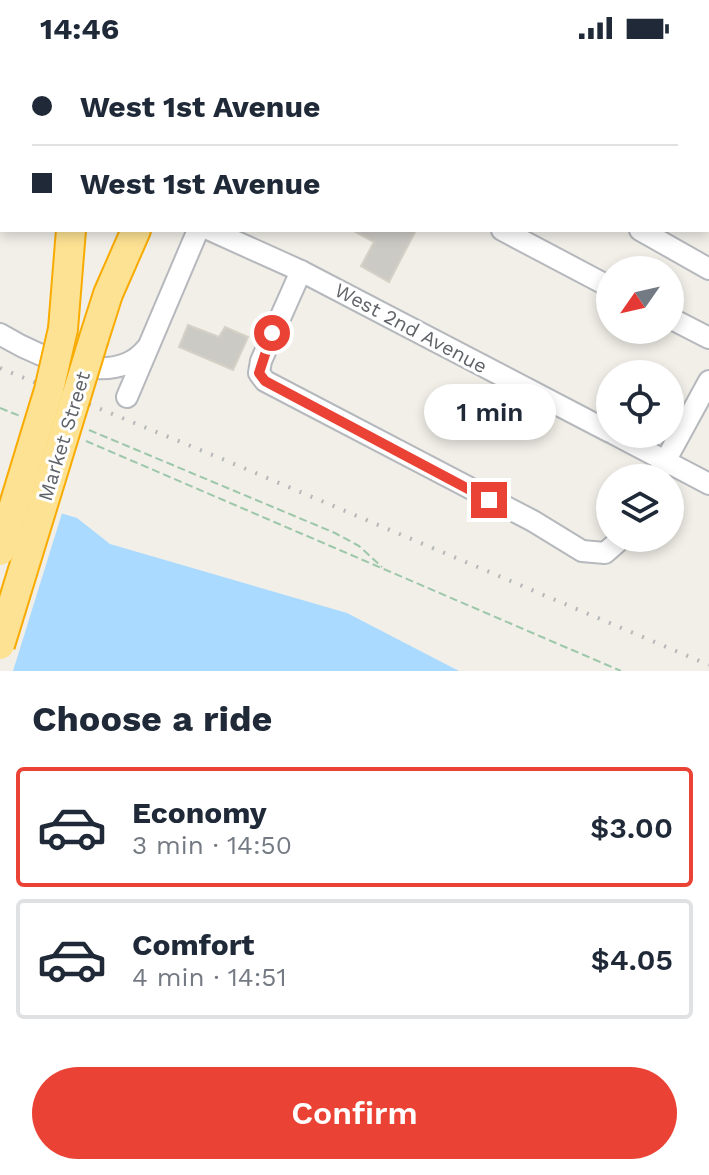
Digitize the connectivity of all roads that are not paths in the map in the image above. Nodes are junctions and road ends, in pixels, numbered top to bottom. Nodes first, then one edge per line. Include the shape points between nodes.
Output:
1 (71, 232) edge
2 (135, 232) edge
3 (197, 232) edge
4 (214, 232) edge
5 (506, 232) edge
6 (644, 232) edge
7 (709, 269) edge
8 (301, 271) junction
9 (596, 280) edge
10 (684, 325) edge
11 (0, 334) edge
12 (709, 338) edge
13 (148, 346) junction
14 (709, 381) edge
15 (127, 397) dead end
16 (596, 425) edge
17 (632, 448) edge
18 (653, 464) edge
19 (664, 464) edge
20 (684, 477) edge
21 (709, 484) edge
22 (596, 549) edge
23 (0, 551) edge
24 (0, 645) edge

1 - 23 highway, Market Street, bridge via 63,329
2 - 24 highway, Market Street, bridge via 108,294
3 - 13 street
4 - 8 street, West 2nd Avenue
5 - 9 street
6 - 7 street
8 - 16 street, West 2nd Avenue
8 - 22 street via 261,361 259,373 265,381 582,551
10 - 12 street
11 - 13 street via 61,360 97,368 127,364
13 - 15 street
14 - 19 street
17 - 18 street, West 2nd Avenue
20 - 21 street, West 2nd Avenue

